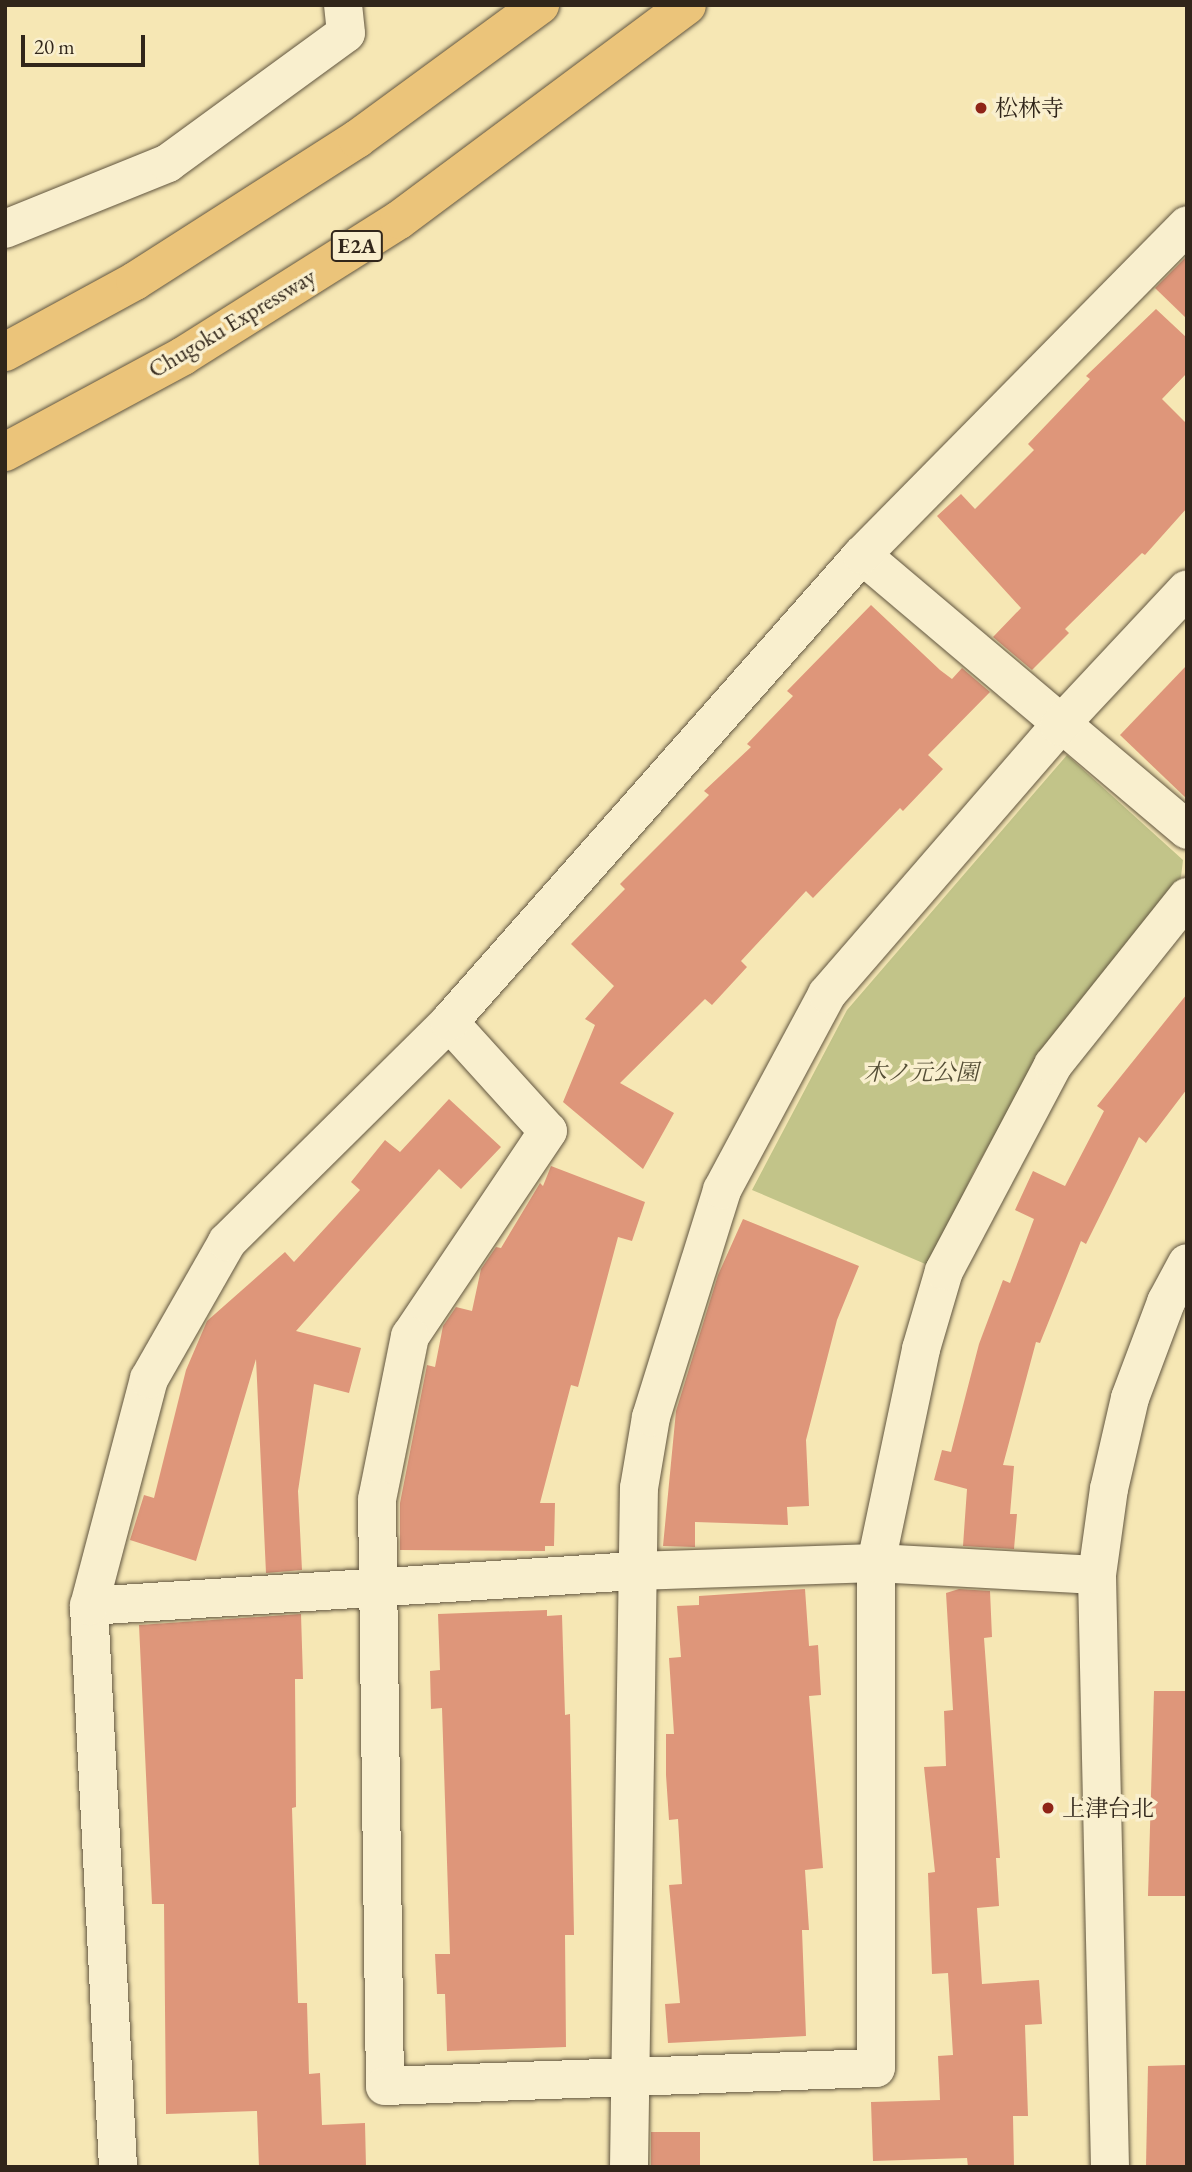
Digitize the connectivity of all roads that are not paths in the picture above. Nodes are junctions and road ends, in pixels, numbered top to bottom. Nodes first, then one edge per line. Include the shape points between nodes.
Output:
1 (343, 5) edge
2 (540, 5) edge
3 (687, 5) edge
4 (1187, 225) edge
5 (5, 229) edge
6 (5, 352) edge
7 (5, 452) edge
8 (862, 555) junction
9 (1187, 589) edge
10 (1059, 726) junction
11 (1187, 830) edge
12 (1187, 897) edge
13 (449, 1022) junction
14 (1187, 1263) edge
15 (876, 1563) junction
16 (635, 1572) junction
17 (1097, 1575) junction
18 (378, 1588) junction
19 (89, 1606) junction
20 (631, 2076) junction
21 (118, 2167) edge
22 (629, 2167) edge
23 (1110, 2167) edge

1 - 5 street via 346,33 168,163
2 - 6 highway via 357,139 135,281
3 - 7 highway, Chugoku Expressway / E2A via 399,220 183,356
4 - 8 street
8 - 10 street
8 - 13 street
9 - 10 street
10 - 11 street
10 - 16 street via 827,994 722,1190 651,1417 639,1488
12 - 15 street via 1053,1065 943,1271 891,1476
13 - 18 street via 548,1131 410,1336 377,1499
13 - 19 street via 227,1242 149,1379
14 - 17 street via 1166,1302 1130,1398 1109,1489
15 - 16 street
15 - 17 street
15 - 20 street via 876,2068
16 - 18 street
16 - 20 street
17 - 23 street
18 - 19 street
18 - 20 street via 385,2086
19 - 21 street
20 - 22 street

